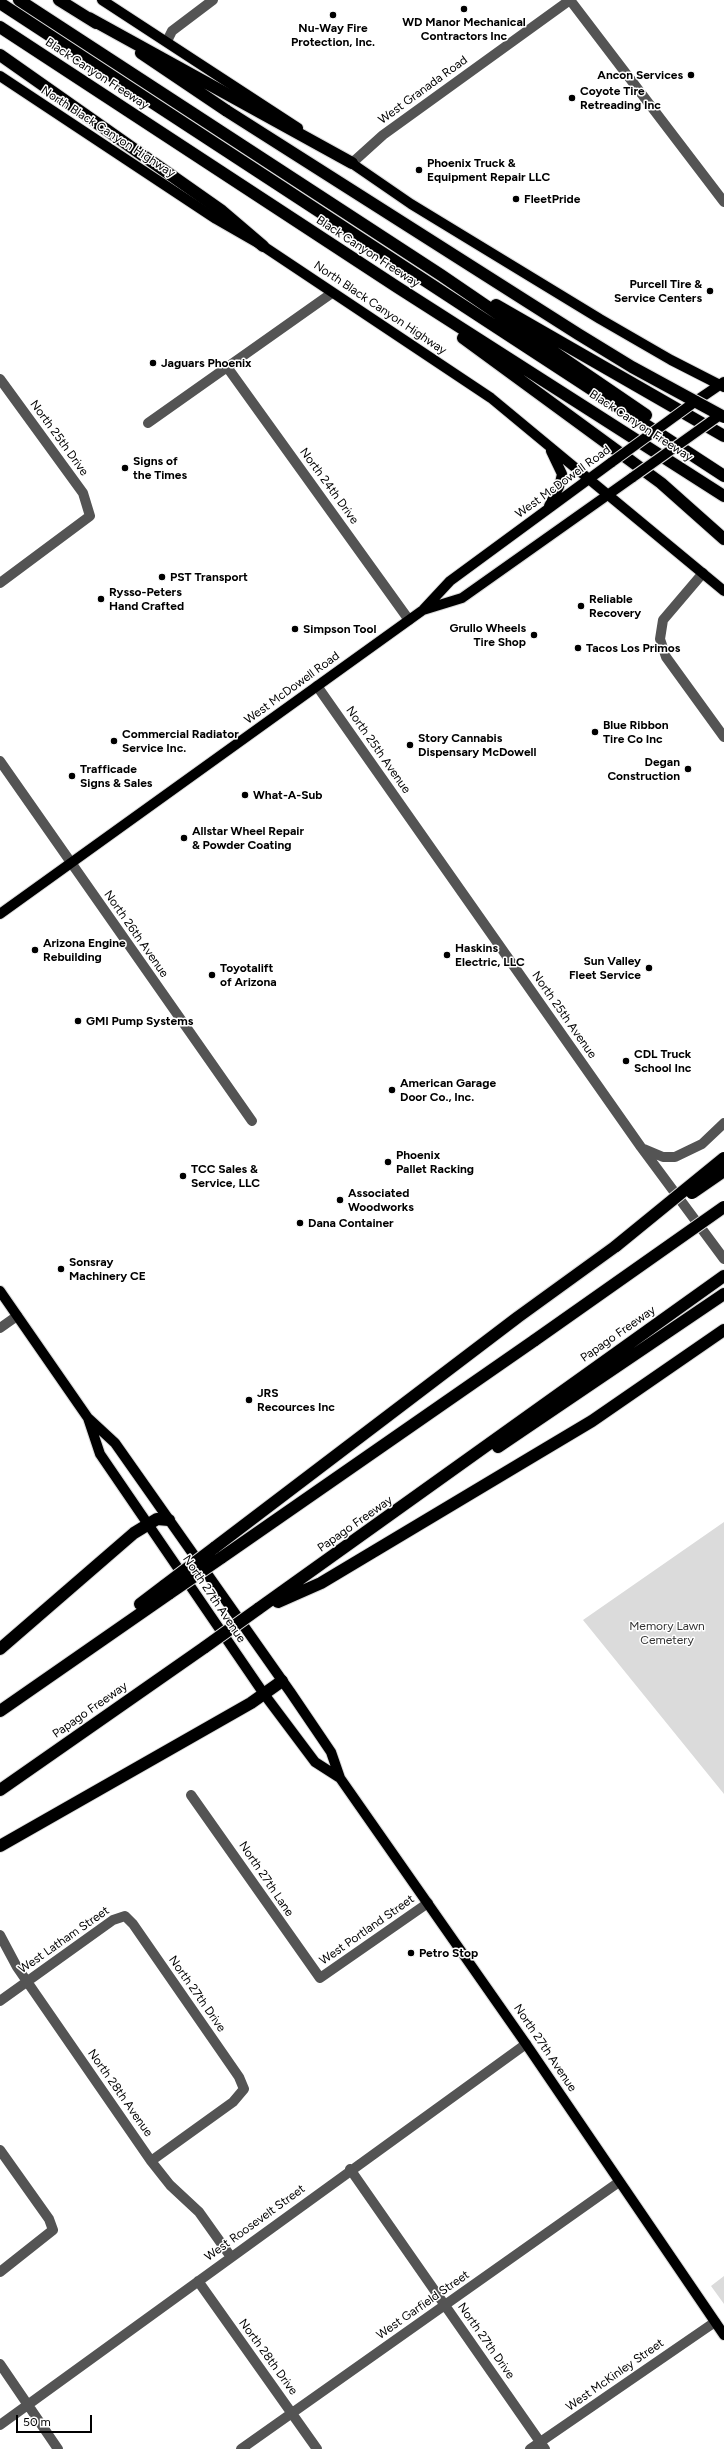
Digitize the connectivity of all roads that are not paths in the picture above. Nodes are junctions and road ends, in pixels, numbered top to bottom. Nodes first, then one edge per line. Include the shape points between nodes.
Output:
1 (19, 0) edge
2 (59, 0) edge
3 (102, 0) edge
4 (213, 0) edge
5 (570, 0) edge
6 (0, 3) edge
7 (89, 18) junction
8 (0, 27) edge
9 (167, 41) junction
10 (0, 55) edge
11 (0, 76) edge
12 (352, 163) junction
13 (723, 197) edge
14 (263, 246) junction
15 (441, 275) junction
16 (397, 287) junction
17 (332, 293) junction
18 (227, 367) junction
19 (0, 379) edge
20 (723, 384) edge
21 (723, 415) edge
22 (148, 423) dead end
23 (724, 436) edge
24 (545, 441) junction
25 (724, 467) edge
26 (724, 476) edge
27 (588, 479) junction
28 (607, 495) junction
29 (724, 496) edge
30 (546, 510) junction
31 (724, 539) edge
32 (703, 573) junction
33 (0, 583) edge
34 (724, 592) edge
35 (423, 610) junction
36 (409, 620) junction
37 (318, 686) junction
38 (724, 737) edge
39 (0, 761) edge
40 (71, 863) junction
41 (0, 914) edge
42 (252, 1122) dead end
43 (724, 1124) edge
44 (641, 1147) junction
45 (724, 1158) edge
46 (724, 1171) edge
47 (724, 1207) edge
48 (616, 1246) junction
49 (724, 1259) edge
50 (724, 1276) edge
51 (0, 1291) edge
52 (724, 1294) edge
53 (17, 1316) junction
54 (0, 1328) edge
55 (724, 1330) edge
56 (571, 1392) junction
57 (88, 1418) junction
58 (168, 1520) junction
59 (147, 1524) junction
60 (168, 1589) junction
61 (258, 1609) junction
62 (0, 1649) edge
63 (282, 1681) junction
64 (264, 1694) junction
65 (0, 1710) edge
66 (340, 1778) junction
67 (0, 1790) edge
68 (191, 1795) dead end
69 (0, 1846) edge
70 (428, 1903) junction
71 (125, 1916) joint
72 (0, 1935) edge
73 (320, 1978) joint
74 (27, 1982) junction
75 (0, 2001) edge
76 (526, 2044) junction
77 (0, 2150) edge
78 (151, 2161) junction
79 (350, 2170) junction
80 (619, 2182) junction
81 (231, 2257) junction
82 (0, 2272) edge
83 (198, 2281) junction
84 (445, 2305) junction
85 (715, 2322) junction
86 (724, 2335) edge
87 (0, 2364) edge
88 (28, 2404) junction
89 (292, 2412) junction
90 (0, 2425) edge
91 (542, 2446) edge
92 (58, 2449) edge
93 (241, 2449) edge
94 (317, 2449) edge
95 (530, 2449) edge

1 - 15 highway, Black Canyon Freeway
2 - 7 highway
3 - 9 main road
4 - 9 street via 172,31
5 - 12 street, West Granada Road via 383,135
5 - 13 street
6 - 26 highway
7 - 12 highway
7 - 21 highway, bridge via 226,111 578,334 632,367
8 - 16 highway, Black Canyon Freeway
9 - 12 main road
10 - 14 highway via 222,211
11 - 14 main road, North Black Canyon Highway via 216,219
12 - 20 main road via 411,204 600,319 670,360
14 - 17 main road, North Black Canyon Highway
15 - 23 highway
15 - 25 highway, Black Canyon Freeway
16 - 29 highway, Black Canyon Freeway
16 - 31 highway via 661,483
17 - 18 street
17 - 24 main road, North Black Canyon Highway via 491,398
18 - 22 street
18 - 36 street, North 24th Drive
19 - 33 street, North 25th Drive via 83,494 90,516
20 - 27 main road, West McDowell Road, bridge
21 - 28 main road, West McDowell Road, bridge
24 - 27 main road, North Black Canyon Highway
24 - 30 main road via 562,474 559,487
27 - 28 main road, North Black Canyon Highway
27 - 30 main road, West McDowell Road
28 - 32 main road, North Black Canyon Highway
28 - 35 main road, West McDowell Road via 462,598
30 - 35 main road, West McDowell Road via 450,581
32 - 34 main road, North Black Canyon Highway
32 - 38 street via 663,620 660,639 666,657
35 - 36 main road, West McDowell Road
36 - 37 main road, West McDowell Road
37 - 40 main road, West McDowell Road
37 - 44 street, North 25th Avenue
39 - 40 street, North 26th Avenue
40 - 41 main road, West McDowell Road
40 - 42 street, North 26th Avenue
43 - 44 street via 702,1144 675,1157 663,1157
44 - 49 street, North 25th Avenue
45 - 48 highway, bridge
46 - 48 highway, bridge
47 - 60 highway, bridge via 221,1558
48 - 60 highway, bridge via 518,1317 214,1548
50 - 56 highway, Papago Freeway
51 - 53 main road, North 27th Avenue
52 - 56 highway
53 - 54 street
53 - 57 main road, North 27th Avenue
55 - 61 highway via 592,1421 321,1583
56 - 61 highway, Papago Freeway
57 - 58 main road, North 27th Avenue via 115,1443
57 - 59 main road, North 27th Avenue via 100,1454
58 - 59 highway via 157,1519
58 - 63 main road, North 27th Avenue
59 - 62 highway
59 - 64 main road, North 27th Avenue
60 - 65 highway
61 - 67 highway, Papago Freeway, bridge
63 - 64 highway
63 - 66 main road, North 27th Avenue via 331,1752
64 - 66 main road, North 27th Avenue via 315,1762
64 - 69 highway
66 - 70 main road, North 27th Avenue
68 - 73 street, North 27th Lane
70 - 73 street, West Portland Street
70 - 76 main road, North 27th Avenue
71 - 74 street, West Latham Street via 113,1920
71 - 78 street, North 27th Drive via 142,1936 239,2077 244,2089 233,2102
72 - 74 street, North 28th Avenue via 10,1957
74 - 75 street, West Latham Street
74 - 78 street, North 28th Avenue
76 - 79 street, West Roosevelt Street
76 - 80 main road, North 27th Avenue
77 - 82 street via 53,2230
78 - 81 street, North 28th Avenue via 170,2185 199,2212
79 - 81 street, West Roosevelt Street
79 - 84 street, North 27th Drive
80 - 84 street, West Garfield Street
80 - 85 main road, North 27th Avenue
81 - 83 street, West Roosevelt Street
83 - 88 street, West Roosevelt Street
83 - 89 street, North 28th Drive
84 - 89 street, West Garfield Street
84 - 91 street, North 27th Drive
85 - 86 main road, North 27th Avenue
85 - 91 street, West McKinley Street
87 - 88 street
88 - 90 street, West Roosevelt Street
88 - 92 street
89 - 93 street, West Garfield Street
89 - 94 street, North 28th Drive
91 - 95 street, West McKinley Street

